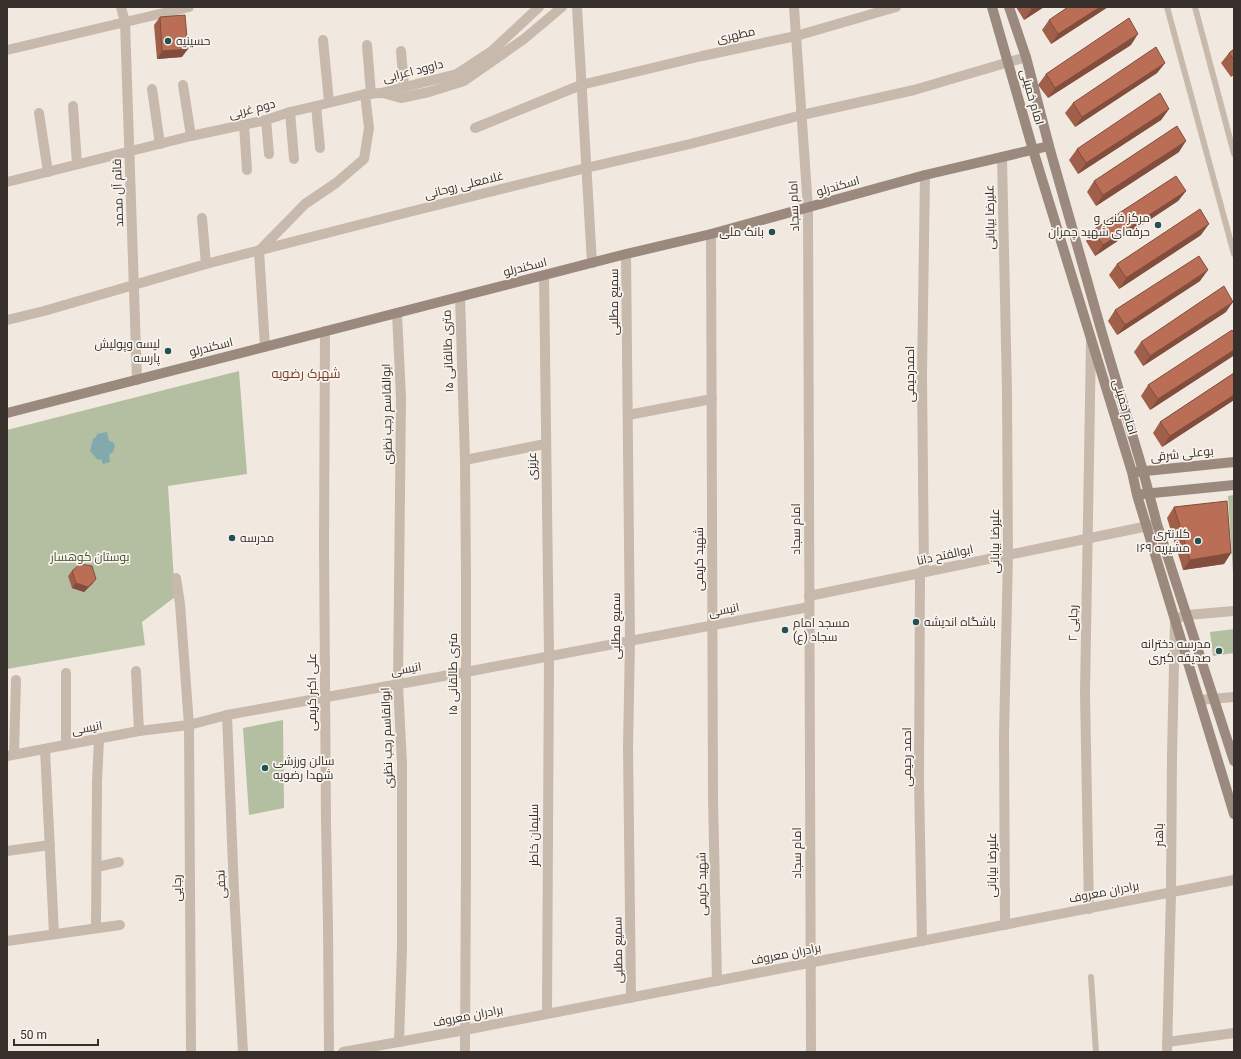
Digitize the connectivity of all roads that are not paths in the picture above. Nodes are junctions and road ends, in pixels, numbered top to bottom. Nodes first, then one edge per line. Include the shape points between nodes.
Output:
1 (121, 7) edge
2 (189, 7) edge
3 (539, 7) edge
4 (562, 7) edge
5 (577, 7) edge
6 (794, 7) edge
7 (896, 7) edge
8 (992, 7) edge
9 (1009, 7) edge
10 (1167, 7) edge
11 (1195, 7) edge
12 (125, 22) junction
13 (796, 36) junction
14 (323, 40) dead end
15 (367, 44) dead end
16 (7, 50) edge
17 (401, 51) dead end
18 (1026, 58) junction
19 (1008, 63) junction
20 (183, 84) dead end
21 (581, 85) junction
22 (404, 87) junction
23 (152, 89) dead end
24 (372, 94) junction
25 (329, 102) junction
26 (73, 106) dead end
27 (316, 106) junction
28 (290, 112) junction
29 (39, 113) dead end
30 (802, 115) junction
31 (266, 120) junction
32 (244, 125) junction
33 (476, 128) dead end
34 (191, 136) junction
35 (160, 144) junction
36 (1049, 146) junction
37 (320, 148) dead end
38 (1033, 150) junction
39 (129, 151) junction
40 (269, 154) dead end
41 (1234, 154) edge
42 (1002, 158) junction
43 (294, 159) dead end
44 (77, 164) junction
45 (586, 168) junction
46 (247, 170) dead end
47 (48, 172) junction
48 (924, 175) junction
49 (7, 182) edge
50 (808, 208) junction
51 (202, 218) dead end
52 (711, 234) junction
53 (259, 251) junction
54 (626, 254) junction
55 (1234, 254) edge
56 (592, 263) junction
57 (206, 264) junction
58 (544, 275) junction
59 (134, 285) junction
60 (460, 297) junction
61 (397, 313) junction
62 (7, 320) edge
63 (325, 331) junction
64 (1091, 337) junction
65 (265, 347) junction
66 (137, 380) junction
67 (712, 399) junction
68 (7, 413) edge
69 (628, 415) junction
70 (545, 444) junction
71 (465, 460) junction
72 (1234, 462) edge
73 (1143, 471) junction
74 (1132, 472) junction
75 (1234, 485) edge
76 (1149, 493) junction
77 (1137, 495) junction
78 (1157, 524) junction
79 (1147, 527) junction
80 (1087, 539) junction
81 (1008, 555) junction
82 (922, 573) junction
83 (176, 578) dead end
84 (809, 596) junction
85 (809, 607) junction
86 (1234, 611) edge
87 (1187, 615) junction
88 (1175, 619) junction
89 (712, 625) junction
90 (630, 641) junction
91 (549, 656) junction
92 (136, 671) dead end
93 (466, 672) junction
94 (66, 673) dead end
95 (16, 680) dead end
96 (398, 684) junction
97 (326, 697) junction
98 (1234, 697) edge
99 (1215, 699) junction
100 (1200, 700) junction
101 (227, 715) junction
102 (189, 724) junction
103 (139, 732) junction
104 (99, 739) junction
105 (66, 745) junction
106 (45, 749) junction
107 (10, 755) edge
108 (1234, 761) edge
109 (1230, 786) edge
110 (1234, 814) edge
111 (50, 845) junction
112 (7, 851) edge
113 (119, 862) dead end
114 (97, 866) junction
115 (1234, 880) edge
116 (1171, 892) junction
117 (1089, 908) junction
118 (120, 925) dead end
119 (1005, 925) junction
120 (96, 928) junction
121 (54, 934) junction
122 (7, 941) edge
123 (922, 941) junction
124 (810, 963) junction
125 (1091, 977) dead end
126 (717, 981) junction
127 (631, 998) junction
128 (547, 1014) junction
129 (465, 1030) junction
130 (1234, 1033) edge
131 (399, 1042) junction
132 (1167, 1047) edge
133 (191, 1052) edge
134 (243, 1052) edge
135 (329, 1052) edge
136 (343, 1052) edge
137 (465, 1052) edge
138 (811, 1052) edge
139 (1096, 1052) edge

1 - 12 street, قائم آل محمد
2 - 12 street via 164,16
3 - 22 street, داوود اعرابی via 492,51 457,74
4 - 24 street, داوود اعرابی via 524,39 464,81 401,98
5 - 21 street
6 - 13 street, امام سجاد
7 - 13 street, مطهری
8 - 19 main road, امام خمینی
9 - 18 main road, امام خمینی
10 - 55 lane
11 - 41 lane
12 - 16 street
12 - 39 street, قائم آل محمد
13 - 21 street, مطهری
13 - 30 street, امام سجاد
14 - 25 street
15 - 24 street
17 - 22 street
18 - 19 street, غلامعلی روحانی
18 - 36 main road, امام خمینی
19 - 30 street, غلامعلی روحانی via 914,90
19 - 38 main road, امام خمینی
20 - 34 street
21 - 33 street, مطهری
21 - 45 street
22 - 24 street, داوود اعرابی
23 - 35 street
24 - 25 street, دوم غربی
24 - 53 street via 364,159 336,183 305,204
25 - 27 street, دوم غربی
26 - 44 street
27 - 28 street, دوم غربی
27 - 37 street
28 - 31 street, دوم غربی
28 - 43 street
29 - 47 street
30 - 45 street, غلامعلی روحانی
30 - 50 street, امام سجاد
31 - 32 street, دوم غربی
31 - 40 street
32 - 34 street, دوم غربی
32 - 46 street
34 - 35 street, دوم غربی
35 - 39 street, دوم غربی
36 - 38 main road, اسکندرلو
36 - 73 main road, امام خمینی
38 - 42 main road, اسکندرلو
38 - 64 main road, امام خمینی
39 - 44 street, دوم غربی
39 - 59 street, قائم آل محمد
42 - 48 main road, اسکندرلو
42 - 81 street, علیرضا بیابانی
44 - 47 street, دوم غربی
45 - 53 street, غلامعلی روحانی
45 - 56 street
47 - 49 street, دوم غربی
48 - 50 main road, اسکندرلو
48 - 82 street, احمدرحیمی
50 - 52 main road, اسکندرلو
50 - 84 street, امام سجاد
51 - 57 street
52 - 54 main road, اسکندرلو
52 - 67 street, شهید کریمی
53 - 57 street, غلامعلی روحانی
53 - 65 street
54 - 56 main road, اسکندرلو
54 - 69 street, سمیع مطلبی
56 - 58 main road, اسکندرلو
57 - 59 street, غلامعلی روحانی
58 - 60 main road, اسکندرلو
58 - 70 street, عزیزی
59 - 62 street, غلامعلی روحانی
59 - 66 street, قائم آل محمد
60 - 61 main road, اسکندرلو
60 - 71 street, ۱۵ متری طالقانی
61 - 63 main road, اسکندرلو
61 - 96 street, ابوالقاسم رجب نظری via 401,398
63 - 65 main road, اسکندرلو
63 - 97 street, علی اکبر کریمی
64 - 74 main road, امام خمینی
64 - 80 street, رجایی ۲
65 - 66 main road, اسکندرلو
66 - 68 main road, اسکندرلو
67 - 69 street
67 - 89 street, شهید کریمی
69 - 90 street, سمیع مطلبی
70 - 71 street
70 - 91 street, عزیزی
71 - 93 street, ۱۵ متری طالقانی
72 - 73 main road, بوعلی شرقی
73 - 74 main road, بوعلی شرقی
73 - 76 main road, امام خمینی
74 - 77 main road, امام خمینی
75 - 76 main road
76 - 77 main road
76 - 78 main road, امام خمینی
77 - 79 main road, امام خمینی
78 - 79 street, ابوالفتح دانا
78 - 87 main road, امام خمینی
79 - 80 street, ابوالفتح دانا
79 - 88 main road, امام خمینی
80 - 81 street, ابوالفتح دانا
80 - 117 street, رجایی ۲ via 1085,693
81 - 82 street, ابوالفتح دانا
81 - 119 street, علیرضا بیابانی via 1004,736
82 - 84 street, ابوالفتح دانا
82 - 123 street, احمد رحیمی
83 - 102 street, رجایی
84 - 85 street, امام سجاد
85 - 89 street, انیسی
85 - 124 street, امام سجاد
86 - 87 street
87 - 88 street
87 - 99 main road, امام خمینی
88 - 100 main road, امام خمینی
88 - 116 street, باهنر
89 - 90 street, انیسی
89 - 126 street, شهید کریمی
90 - 91 street, انیسی
90 - 127 street, سمیع مطلبی via 628,748
91 - 93 street, انیسی
91 - 128 street, سلیمان خاطر
92 - 103 street
93 - 96 street, انیسی
93 - 129 street, ۱۵ متری طالقانی
94 - 105 street
95 - 107 street
96 - 97 street, انیسی
96 - 131 street, ابوالقاسم رجب نظری via 402,764
97 - 101 street, انیسی
97 - 135 street, علی اکبر کریمی
98 - 99 street
99 - 100 street
99 - 108 main road, امام خمینی
100 - 109 main road, امام خمینی
101 - 102 street, انیسی
101 - 134 street, نجفی
102 - 103 street, انیسی
102 - 133 street, رجایی
103 - 104 street, انیسی
104 - 105 street, انیسی
104 - 114 street
105 - 106 street, انیسی
106 - 107 street, انیسی
106 - 111 street
109 - 110 main road, امام خمینی
111 - 112 street
111 - 121 street
113 - 114 street
114 - 120 street
115 - 116 street, برادران معروف
116 - 117 street, برادران معروف
116 - 132 street, باهنر
117 - 119 street, برادران معروف
118 - 120 street
119 - 123 street, برادران معروف
120 - 121 street
121 - 122 street
123 - 124 street, برادران معروف
124 - 126 street, برادران معروف
124 - 138 street, امام سجاد
125 - 139 lane
126 - 127 street, برادران معروف
127 - 128 street, برادران معروف
128 - 129 street, برادران معروف
129 - 131 street, برادران معروف
129 - 137 street, ۱۵ متری طالقانی
130 - 132 street
131 - 136 street, برادران معروف

